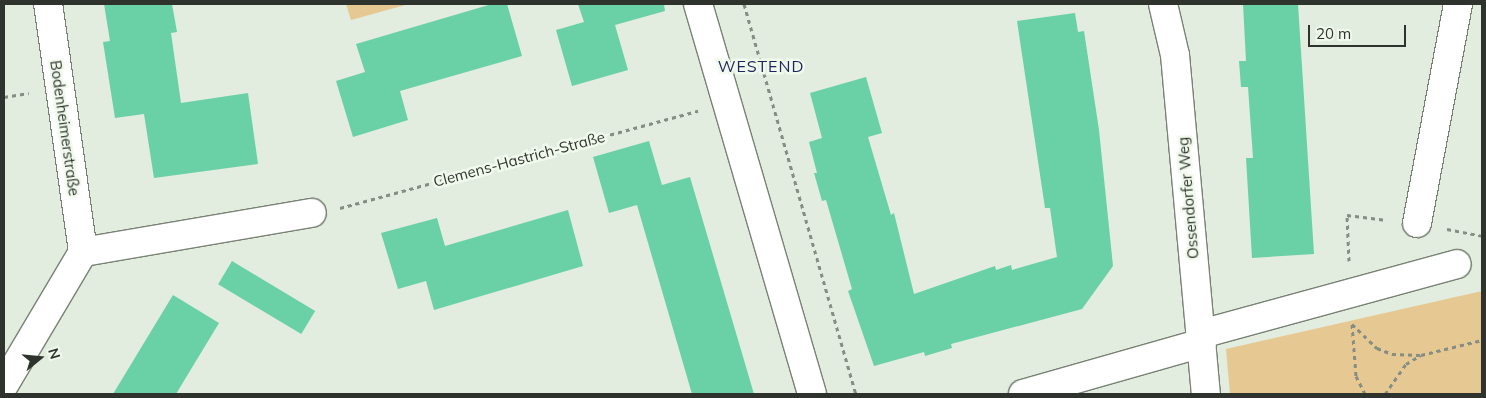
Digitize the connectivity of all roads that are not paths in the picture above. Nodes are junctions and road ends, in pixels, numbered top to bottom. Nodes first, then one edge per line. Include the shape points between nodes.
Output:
1 (48, 4) edge
2 (698, 4) edge
3 (1163, 4) edge
4 (1458, 4) edge
5 (312, 213) road end
6 (1418, 223) road end
7 (83, 252) junction
8 (1457, 264) dead end
9 (1201, 339) junction
10 (4, 385) edge
11 (812, 394) edge
12 (1023, 394) edge
13 (1206, 394) edge

1 - 7 street, Bodenheimerstraße
2 - 11 street
3 - 9 street, Ossendorfer Weg via 1175,55
4 - 6 street
5 - 7 street
7 - 10 street
8 - 9 street
9 - 12 street
9 - 13 street, Ossendorfer Weg

